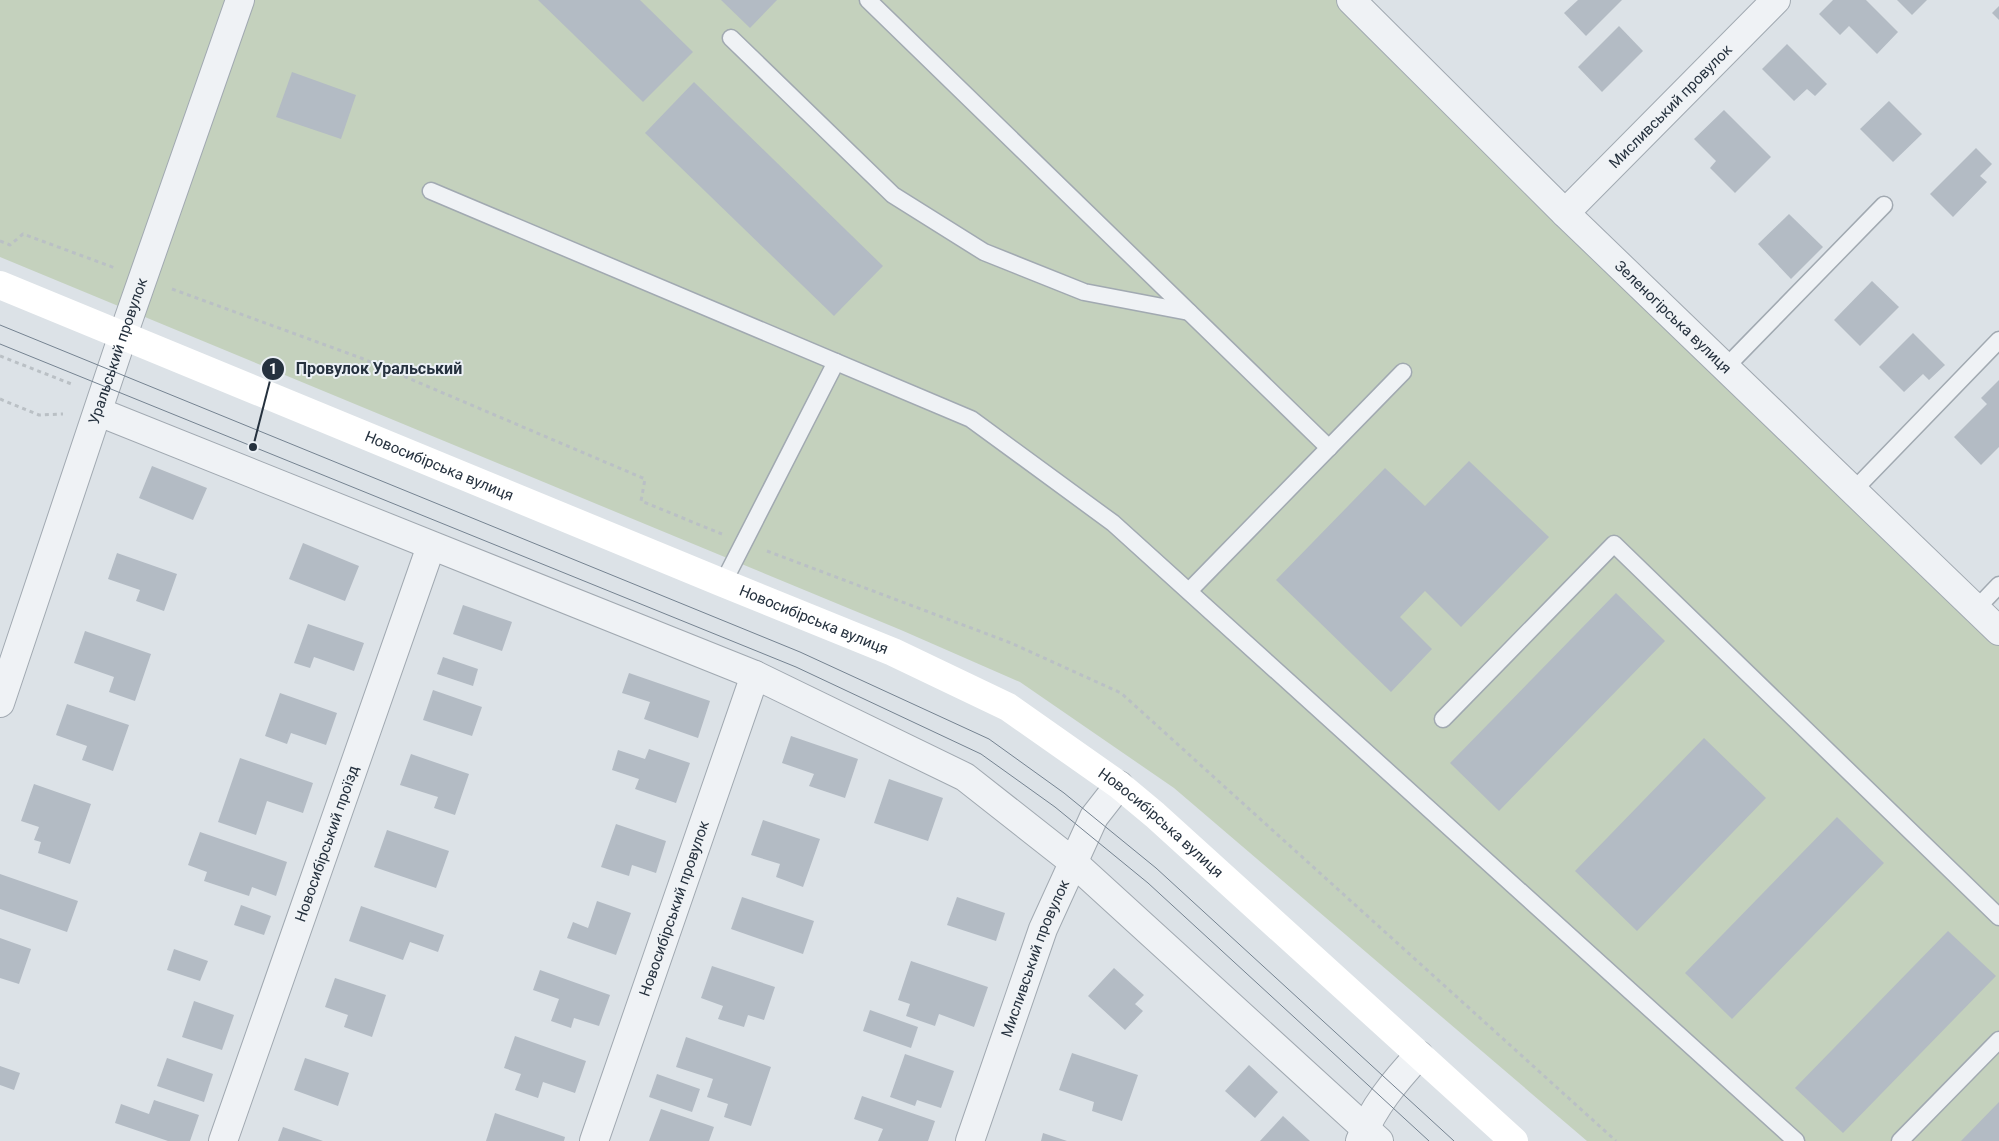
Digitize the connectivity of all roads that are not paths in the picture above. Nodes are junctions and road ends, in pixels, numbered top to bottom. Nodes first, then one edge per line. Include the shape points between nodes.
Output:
1 (240, 0) edge
2 (868, 0) edge
3 (1352, 0) edge
4 (1776, 0) edge
5 (731, 38) dead end
6 (431, 191) dead end
7 (1884, 205) dead end
8 (1565, 213) junction
9 (0, 285) edge
10 (1190, 312) junction
11 (123, 335) junction
12 (1999, 340) edge
13 (836, 362) junction
14 (1726, 368) junction
15 (1403, 372) dead end
16 (101, 405) junction
17 (1329, 448) junction
18 (1853, 491) junction
19 (431, 546) junction
20 (723, 583) junction
21 (1999, 585) edge
22 (1189, 592) junction
23 (1976, 609) junction
24 (1999, 631) edge
25 (755, 675) junction
26 (0, 703) edge
27 (1443, 719) dead end
28 (1119, 784) junction
29 (1073, 862) junction
30 (1999, 917) edge
31 (1999, 1040) edge
32 (1419, 1055) junction
33 (1368, 1137) edge
34 (223, 1141) edge
35 (594, 1141) edge
36 (970, 1141) edge
37 (1514, 1141) edge
38 (1796, 1141) edge
39 (1900, 1141) edge

1 - 11 street, Уральський провулок
2 - 10 lane
3 - 8 street, Зеленогірська вулиця
4 - 8 street, Мисливський провулок
5 - 10 lane via 894,195 984,252 1084,292
6 - 13 lane
7 - 14 lane
8 - 14 street, Зеленогірська вулиця
9 - 11 main road, Новосибірська вулиця
10 - 17 lane
11 - 16 street, Уральський провулок
11 - 20 main road, Новосибірська вулиця
12 - 18 lane
13 - 20 lane
13 - 22 lane via 971,419 1113,522
14 - 18 street, Зеленогірська вулиця
15 - 17 lane
16 - 19 street
16 - 26 street, Уральський провулок
17 - 22 lane
18 - 23 street, Зеленогірська вулиця
19 - 25 street
19 - 34 street, Новосибірський проїзд
20 - 28 main road, Новосибірська вулиця via 894,652 1008,707
21 - 23 lane
22 - 38 lane
23 - 24 street, Зеленогірська вулиця
25 - 29 street via 966,777
25 - 35 street, Новосибірський провулок
27 - 30 lane via 1614,544
28 - 29 street, Мисливський провулок via 1094,817
28 - 32 main road, Новосибірська вулиця
29 - 33 street
29 - 36 street, Мисливський провулок via 1043,929
31 - 39 lane
32 - 33 street via 1392,1084
32 - 37 main road, Новосибірська вулиця

